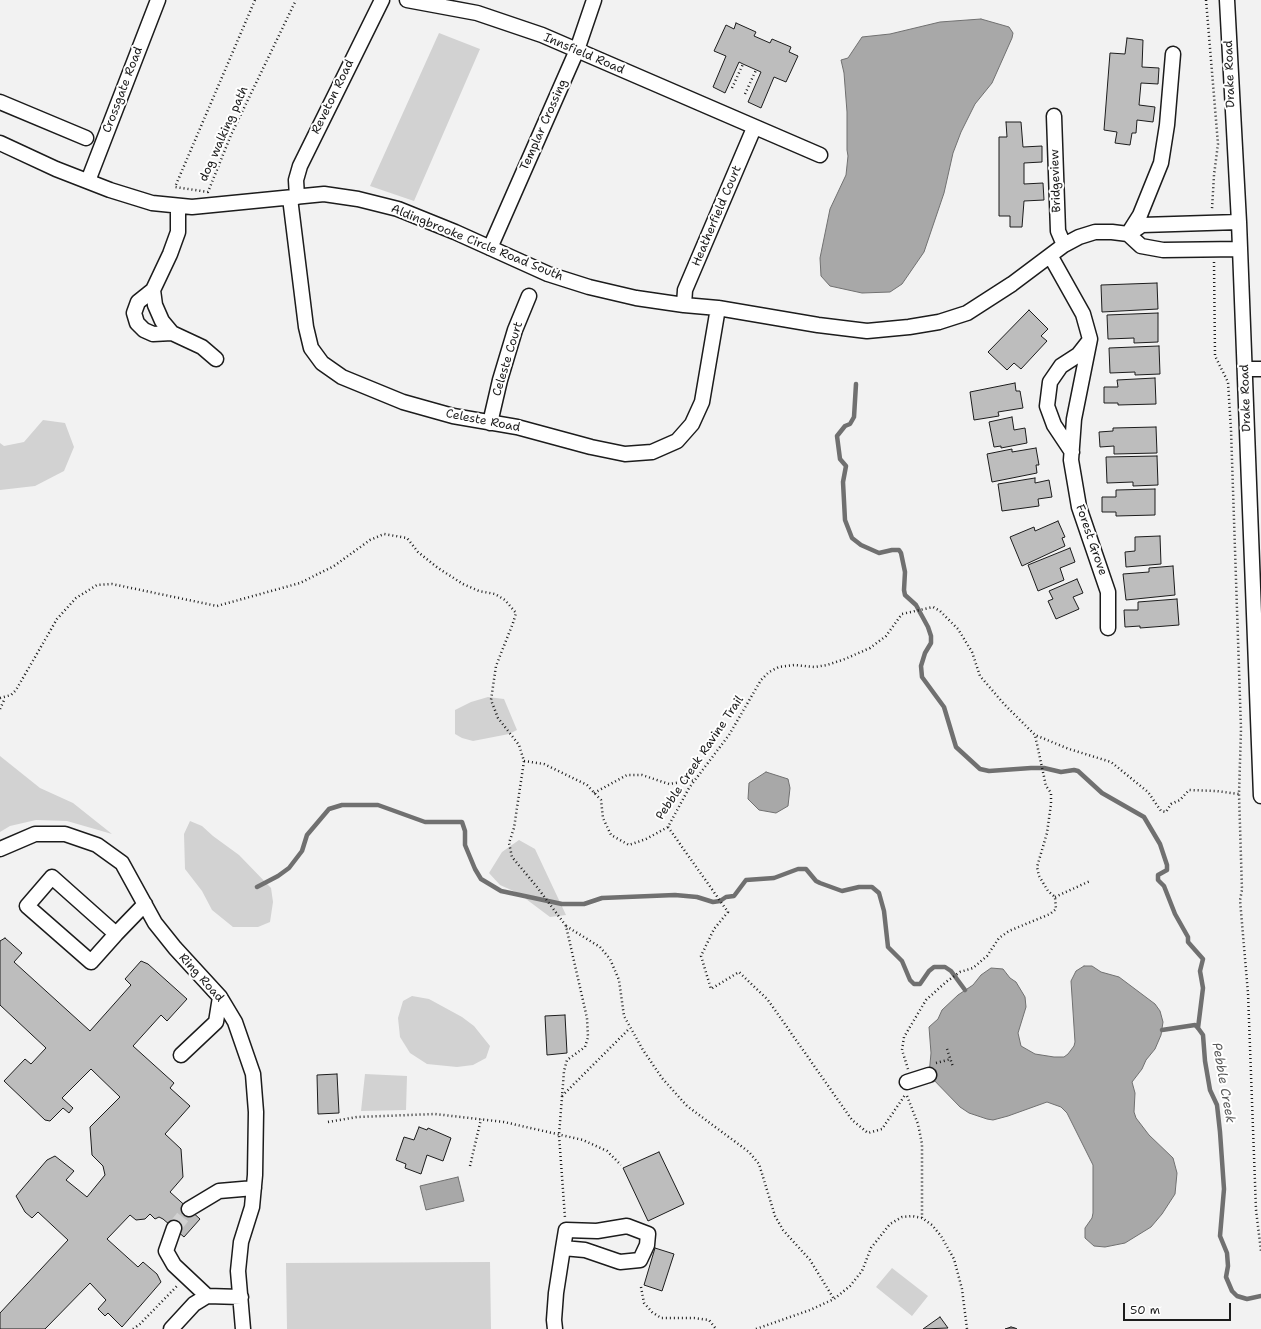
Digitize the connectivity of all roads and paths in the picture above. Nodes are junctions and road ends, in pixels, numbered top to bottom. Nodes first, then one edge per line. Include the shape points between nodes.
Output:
1 (158, 0) edge
2 (255, 0) edge
3 (296, 0) edge
4 (382, 0) edge
5 (407, 0) edge
6 (594, 0) edge
7 (1206, 0) edge
8 (1227, 0) edge
9 (577, 50) junction
10 (1173, 54) dead end
11 (743, 64) dead end
12 (756, 70) dead end
13 (732, 88) dead end
14 (746, 94) dead end
15 (0, 102) edge
16 (1054, 116) dead end
17 (754, 128) junction
18 (86, 138) dead end
19 (0, 143) edge
20 (820, 155) dead end
21 (88, 181) junction
22 (294, 197) junction
23 (178, 206) junction
24 (1213, 222) junction
25 (1239, 222) junction
26 (1128, 234) junction
27 (1064, 245) junction
28 (490, 248) junction
29 (1214, 249) junction
30 (1240, 249) junction
31 (1050, 256) junction
32 (154, 290) junction
33 (528, 296) dead end
34 (684, 305) junction
35 (718, 308) junction
36 (172, 333) junction
37 (1090, 339) junction
38 (216, 359) dead end
39 (1245, 369) junction
40 (1261, 369) edge
41 (490, 423) junction
42 (1072, 452) junction
43 (1108, 628) dead end
44 (6, 697) junction
45 (0, 698) edge
46 (0, 709) edge
47 (1035, 735) junction
48 (524, 761) junction
49 (696, 780) junction
50 (594, 793) junction
51 (1239, 794) junction
52 (1261, 796) edge
53 (668, 827) junction
54 (0, 849) edge
55 (1090, 881) dead end
56 (1055, 897) junction
57 (145, 904) junction
58 (566, 926) junction
59 (116, 934) junction
60 (220, 997) junction
61 (628, 1030) dead end
62 (947, 1049) dead end
63 (182, 1055) dead end
64 (951, 1059) junction
65 (953, 1067) dead end
66 (915, 1069) dead end
67 (931, 1069) joint
68 (908, 1076) junction
69 (562, 1097) junction
70 (481, 1119) junction
71 (328, 1122) dead end
72 (559, 1135) junction
73 (621, 1165) dead end
74 (470, 1166) dead end
75 (254, 1188) junction
76 (189, 1209) tunnel mouth
77 (922, 1218) junction
78 (174, 1228) tunnel mouth
79 (566, 1230) junction
80 (563, 1248) junction
81 (1261, 1251) edge
82 (186, 1277) junction
83 (641, 1287) dead end
84 (207, 1296) junction
85 (241, 1297) junction
86 (834, 1299) junction
87 (133, 1329) edge
88 (170, 1329) edge
89 (243, 1329) edge
90 (555, 1329) edge
91 (716, 1329) edge
92 (756, 1329) edge
93 (967, 1329) edge

1 - 21 street, Crossgate Road
2 - 3 path, dog walking path via 175,187 208,192 231,136
4 - 22 street, Reveton Road via 300,166
5 - 9 street, Innsfield Road via 478,13
6 - 9 street, Templar Crossing
7 - 24 path via 1218,144 1214,175
8 - 25 street, Drake Road
9 - 17 street, Innsfield Road
9 - 28 street, Templar Crossing
10 - 26 street via 1161,163 1140,215
11 - 13 path
12 - 14 path
15 - 18 street
16 - 27 street, Bridgeview via 1058,231
17 - 20 street, Innsfield Road
17 - 34 street, Heatherfield Court via 685,290
19 - 21 street, Aldingbrooke Circle Road South
21 - 23 street, Aldingbrooke Circle Road South via 152,203
22 - 23 street, Aldingbrooke Circle Road South via 208,206
22 - 28 street, Aldingbrooke Circle Road South via 324,194 398,209
22 - 41 street, Celeste Road via 306,327 311,348 322,363 342,377 403,402
23 - 32 street via 178,232
24 - 25 street
24 - 26 street via 1142,225
25 - 30 street, Drake Road
26 - 27 street, Aldingbrooke Circle Road South via 1095,232
26 - 29 street via 1142,246 1163,250
27 - 31 street, Aldingbrooke Circle Road South
28 - 34 street, Aldingbrooke Circle Road South via 548,274 590,287 636,298
29 - 30 street
29 - 51 path via 1215,356 1228,382 1230,423 1241,729
30 - 39 street, Drake Road
31 - 35 street, Aldingbrooke Circle Road South via 967,313 939,322 909,327 867,331
31 - 37 street, Forest Grove via 1083,314
32 - 36 street via 155,305 162,321
32 - 36 street via 138,302 134,313 137,323 153,334
33 - 41 street, Celeste Court via 500,380
34 - 35 street, Aldingbrooke Circle Road South
35 - 41 street, Celeste Road via 702,402 692,424 676,441 652,452 626,454 517,427
36 - 38 street via 202,347
37 - 42 street, Forest Grove via 1074,419
37 - 42 street via 1078,355 1061,366 1050,382 1047,406 1054,425
39 - 40 street
39 - 52 street, Drake Road
42 - 43 street, Forest Grove via 1071,460 1079,507 1108,592
44 - 45 path
44 - 46 path
44 - 48 path via 16,690 57,619 76,598 97,585 112,584 217,606 300,583 334,566 370,540 384,534 399,535 407,538 418,552 438,568 463,584 495,594 505,600 516,613 496,666 491,700 498,718 519,745
47 - 49 path, Pebble Creek Ravine Trail via 980,676 972,652 958,629 933,606 902,614 886,636 870,648 845,659 815,667 779,667 769,672 761,680 729,734
47 - 51 path via 1112,762 1148,792 1166,812 1171,804 1180,800 1189,790
47 - 56 path via 1051,804 1047,833 1036,867 1048,891
48 - 50 path, Pebble Creek Ravine Trail via 544,764 587,785
48 - 58 path via 514,828 509,843 512,858
49 - 50 path via 669,784 642,774 626,774
49 - 53 path, Pebble Creek Ravine Trail
50 - 53 path, Pebble Creek Ravine Trail via 601,800 603,818 612,835 629,845
51 - 81 path via 1242,890 1240,900 1248,993 1256,1210
53 - 77 path via 728,912 714,929 701,956 711,989 740,972 768,1000 852,1120 868,1133 882,1129 906,1093 918,1124 922,1144
54 - 57 street, Ring Road via 35,834 65,834 97,845 122,863
55 - 56 path
56 - 68 path via 1056,909 1050,914 1009,931 999,938 987,956 973,968 960,972 926,1000 904,1037 902,1050
57 - 59 street
57 - 60 street, Ring Road via 155,923 175,948
58 - 69 path via 587,1018 588,1037 585,1047 567,1060
58 - 86 path via 600,947 610,959 620,980 624,1016 662,1078 687,1106 749,1152 759,1164 775,1216 782,1230 810,1260
59 - 59 street via 91,962 27,906 52,877
60 - 63 street via 216,1022
60 - 75 street, Ring Road via 235,1022 253,1074 256,1112
61 - 69 path
62 - 64 path
64 - 65 path
64 - 67 path
66 - 68 path
67 - 68 street
69 - 72 path
70 - 71 path via 435,1114 357,1117
70 - 72 path
70 - 74 path
72 - 73 path via 598,1146
72 - 79 path
75 - 76 street via 219,1191
75 - 85 street, Ring Road via 252,1207 241,1242 238,1272
77 - 86 path via 902,1217 890,1224 871,1248 862,1271 850,1286
77 - 93 path via 941,1236 954,1260 962,1289
78 - 82 street via 166,1251 174,1266
79 - 80 street
79 - 80 street via 597,1231 627,1226 648,1234 647,1245 640,1260 620,1262 585,1250
80 - 90 street via 556,1293
82 - 84 street
82 - 87 path
83 - 91 path via 644,1303 661,1318 709,1320
84 - 85 street
84 - 88 street via 194,1304
85 - 89 street, Ring Road
86 - 92 path

